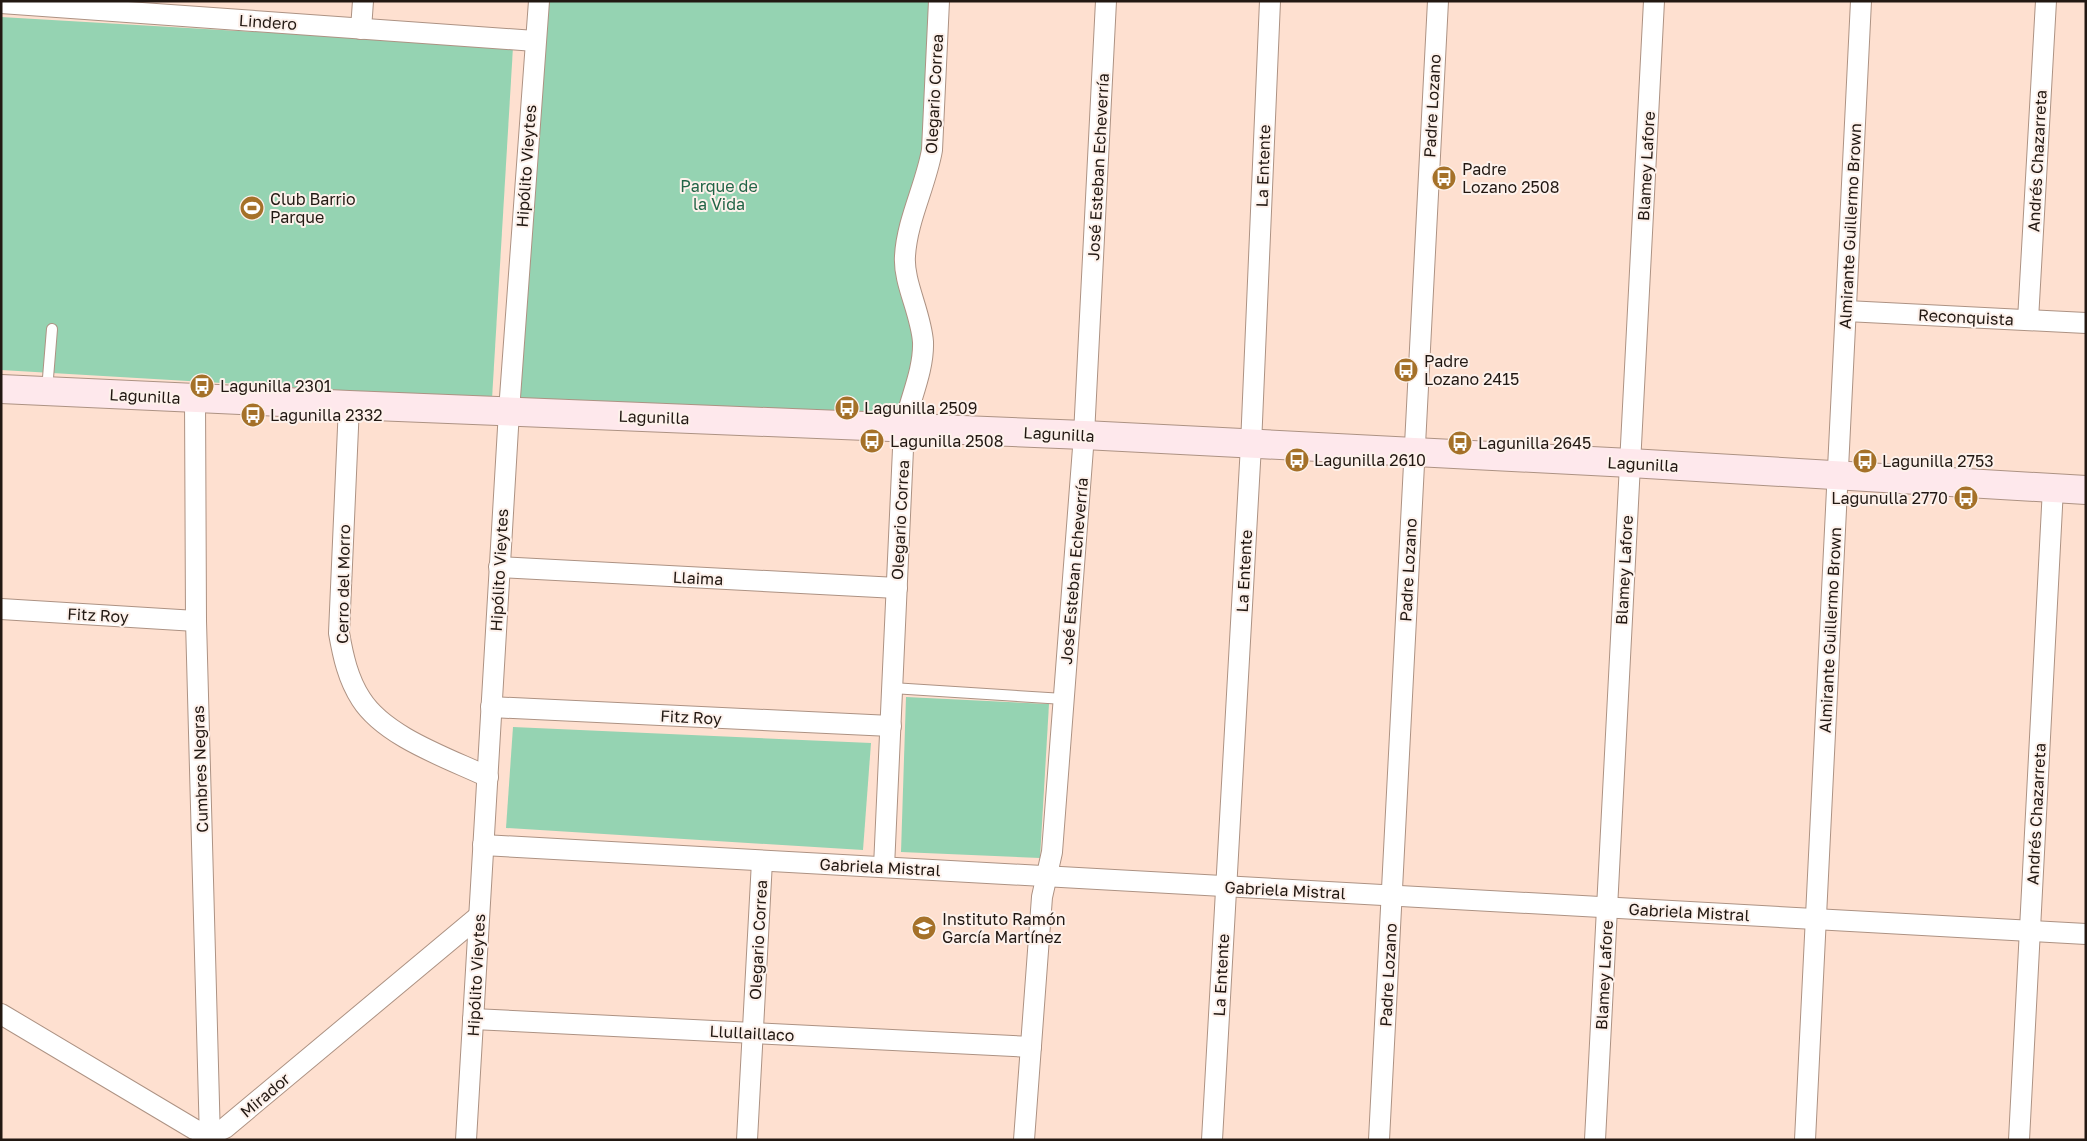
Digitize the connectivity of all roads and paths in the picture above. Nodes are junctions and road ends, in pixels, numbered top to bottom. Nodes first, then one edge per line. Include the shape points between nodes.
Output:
1 (363, 1) edge
2 (539, 1) edge
3 (939, 1) edge
4 (1106, 1) edge
5 (1270, 1) edge
6 (1438, 1) edge
7 (1654, 1) edge
8 (1861, 1) edge
9 (2046, 1) edge
10 (1, 3) edge
11 (194, 9) edge
12 (361, 29) junction
13 (535, 41) junction
14 (1846, 311) junction
15 (2028, 320) junction
16 (2086, 323) edge
17 (52, 329) dead end
18 (1, 389) edge
19 (47, 391) junction
20 (195, 398) junction
21 (349, 405) junction
22 (509, 411) junction
23 (904, 427) junction
24 (1084, 436) junction
25 (1251, 445) junction
26 (1414, 453) junction
27 (1630, 464) junction
28 (1838, 476) junction
29 (2054, 488) junction
30 (2086, 490) edge
31 (499, 567) junction
32 (897, 588) junction
33 (1, 610) edge
34 (196, 621) junction
35 (892, 688) junction
36 (1064, 699) junction
37 (491, 707) junction
38 (890, 726) junction
39 (488, 777) junction
40 (483, 845) junction
41 (762, 861) junction
42 (884, 868) junction
43 (1047, 877) junction
44 (1225, 886) junction
45 (1392, 896) junction
46 (1607, 908) junction
47 (479, 916) junction
48 (1816, 919) junction
49 (2030, 931) junction
50 (2086, 934) edge
51 (1, 1014) edge
52 (473, 1019) junction
53 (752, 1033) junction
54 (1031, 1047) junction
55 (210, 1137) edge
56 (466, 1140) edge
57 (747, 1140) edge
58 (1024, 1140) edge
59 (1212, 1140) edge
60 (1379, 1140) edge
61 (1595, 1140) edge
62 (1805, 1140) edge
63 (2019, 1140) edge

1 - 12 street
2 - 13 street, Hipólito Vieytes
3 - 23 street, Olegario Correa via 932,150 905,258 907,276 920,316 923,343
4 - 24 street, José Esteban Echeverría
5 - 25 street, La Entente
6 - 26 street, Padre Lozano
7 - 27 street, Blamey Lafore
8 - 14 street, Almirante Guillermo Brown
9 - 15 street, Andrés Chazarreta
10 - 11 street, Lindero
11 - 12 street, Lindero
12 - 13 street, Lindero
13 - 22 street, Hipólito Vieytes
14 - 15 street, Reconquista
14 - 28 street, Almirante Guillermo Brown
15 - 16 street, Reconquista
17 - 19 lane
18 - 19 main road, Lagunilla
19 - 20 main road, Lagunilla
20 - 21 main road, Lagunilla
20 - 34 street, Cumbres Negras
21 - 22 main road, Lagunilla
21 - 39 street, Cerro del Morro via 339,633 352,683 375,716 400,734
22 - 23 main road, Lagunilla
22 - 31 street, Hipólito Vieytes
23 - 24 main road, Lagunilla
23 - 32 street, Olegario Correa
24 - 25 main road, Lagunilla
24 - 36 street, José Esteban Echeverría
25 - 26 main road, Lagunilla
25 - 44 street, La Entente
26 - 27 main road, Lagunilla
26 - 45 street, Padre Lozano
27 - 28 main road, Lagunilla
27 - 46 street, Blamey Lafore
28 - 29 main road, Lagunilla
28 - 48 street, Almirante Guillermo Brown
29 - 30 main road, Lagunilla
29 - 49 street, Andrés Chazarreta
31 - 32 street, Llaima
31 - 37 street, Hipólito Vieytes
32 - 35 street, Olegario Correa
33 - 34 street, Fitz Roy
34 - 55 street, Cumbres Negras
35 - 36 lane
35 - 38 street, Olegario Correa
36 - 43 street, José Esteban Echeverría via 1052,852
37 - 38 street, Fitz Roy
37 - 39 street, Hipólito Vieytes
38 - 42 street, Olegario Correa
39 - 40 street, Hipólito Vieytes
40 - 41 street, Gabriela Mistral
40 - 47 street, Hipólito Vieytes
41 - 42 street, Gabriela Mistral
41 - 53 street, Olegario Correa
42 - 43 street, Gabriela Mistral
43 - 44 street, Gabriela Mistral
43 - 54 street, José Esteban Echeverría via 1042,897
44 - 45 street, Gabriela Mistral
44 - 59 street, La Entente
45 - 46 street, Gabriela Mistral
45 - 60 street, Padre Lozano
46 - 48 street, Gabriela Mistral
46 - 61 street, Blamey Lafore
47 - 52 street, Hipólito Vieytes
47 - 55 street, Mirador via 225,1128
48 - 49 street, Gabriela Mistral
48 - 62 street, Almirante Guillermo Brown
49 - 50 street, Gabriela Mistral
49 - 63 street, Andrés Chazarreta
51 - 55 street
52 - 53 street, Llullaillaco
52 - 56 street, Hipólito Vieytes
53 - 54 street, Llullaillaco
53 - 57 street, Olegario Correa
54 - 58 street, José Esteban Echeverría

